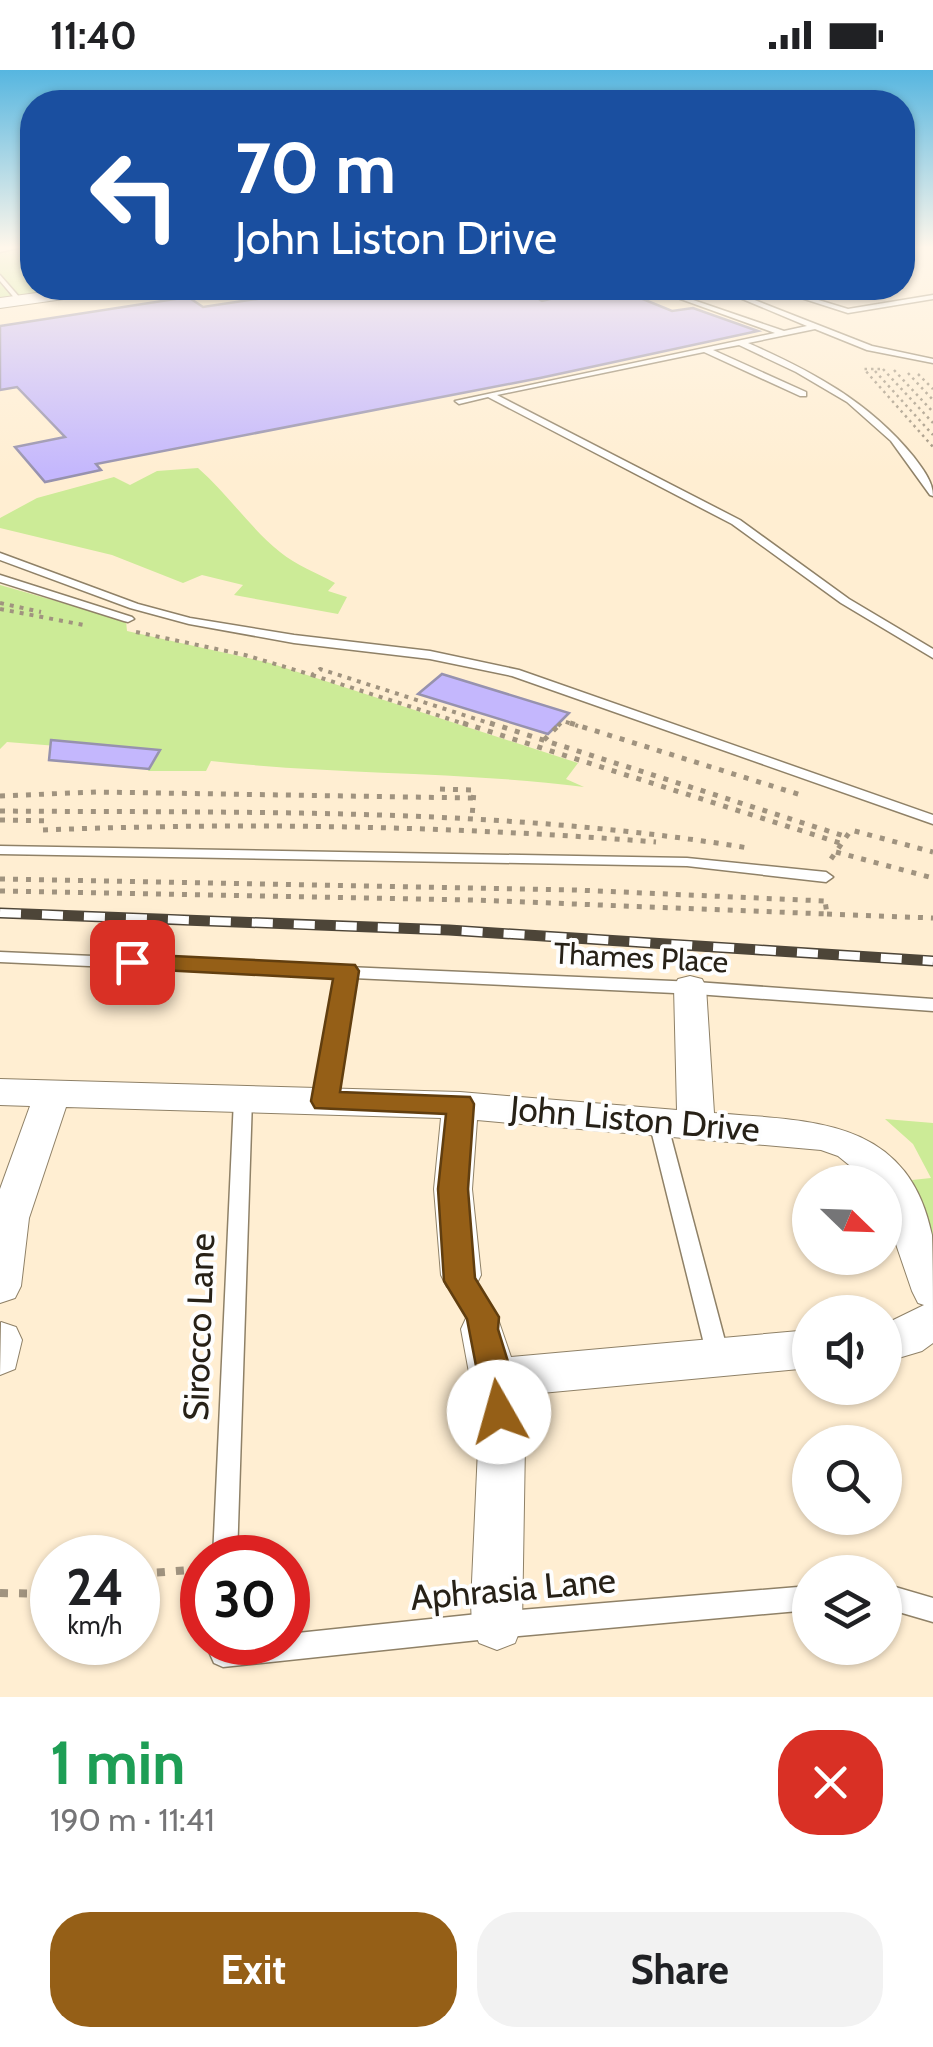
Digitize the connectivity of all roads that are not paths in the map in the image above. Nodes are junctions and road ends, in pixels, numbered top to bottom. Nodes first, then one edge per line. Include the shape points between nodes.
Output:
1 (749, 322) edge
2 (806, 322) edge
3 (816, 326) junction
4 (783, 334) junction
5 (740, 342) junction
6 (706, 350) junction
7 (933, 361) edge
8 (803, 394) dead end
9 (490, 395) junction
10 (458, 402) dead end
11 (933, 493) edge
12 (0, 556) edge
13 (0, 578) edge
14 (126, 624) road end
15 (933, 654) edge
16 (933, 820) edge
17 (0, 850) edge
18 (826, 877) road end
19 (0, 957) edge
20 (346, 971) junction
21 (690, 987) junction
22 (933, 1005) edge
23 (0, 1092) edge
24 (52, 1094) junction
25 (243, 1099) junction
26 (324, 1101) junction
27 (460, 1104) junction
28 (658, 1122) junction
29 (696, 1125) junction
30 (461, 1275) joint
31 (0, 1287) edge
32 (933, 1291) edge
33 (0, 1314) edge
34 (933, 1320) edge
35 (482, 1329) joint
36 (902, 1339) edge
37 (1, 1340) edge
38 (792, 1350) edge
39 (0, 1356) edge
40 (718, 1356) junction
41 (496, 1378) junction
42 (226, 1535) edge
43 (792, 1599) edge
44 (902, 1601) edge
45 (933, 1610) edge
46 (497, 1624) junction
47 (310, 1640) edge

1 - 4 lane
2 - 3 lane
3 - 4 lane
3 - 7 lane via 876,350
4 - 5 lane
5 - 6 lane
5 - 11 lane via 864,407
6 - 8 lane
6 - 9 lane
9 - 10 lane
9 - 15 lane via 736,522
12 - 16 lane via 190,621 516,673
13 - 14 lane
17 - 18 lane via 687,862
19 - 20 lane, Thames Place
20 - 21 lane, Thames Place
20 - 26 lane
21 - 22 lane, Thames Place
21 - 29 street
23 - 24 street, John Liston Drive
24 - 25 street, John Liston Drive
24 - 31 street via 9,1218
25 - 26 street, John Liston Drive
25 - 42 lane, Sirocco Lane
26 - 27 street, John Liston Drive
27 - 28 street, John Liston Drive
27 - 30 street via 453,1189
28 - 29 street, John Liston Drive
28 - 40 lane
29 - 32 street, John Liston Drive via 808,1133 870,1155 886,1172
30 - 35 lane via 462,1288 483,1317
33 - 37 lane
34 - 36 street
35 - 41 street
37 - 39 street
38 - 40 street
40 - 41 street
41 - 46 street via 502,1449
43 - 46 lane, Aphrasia Lane
44 - 45 lane
46 - 47 lane, Aphrasia Lane

